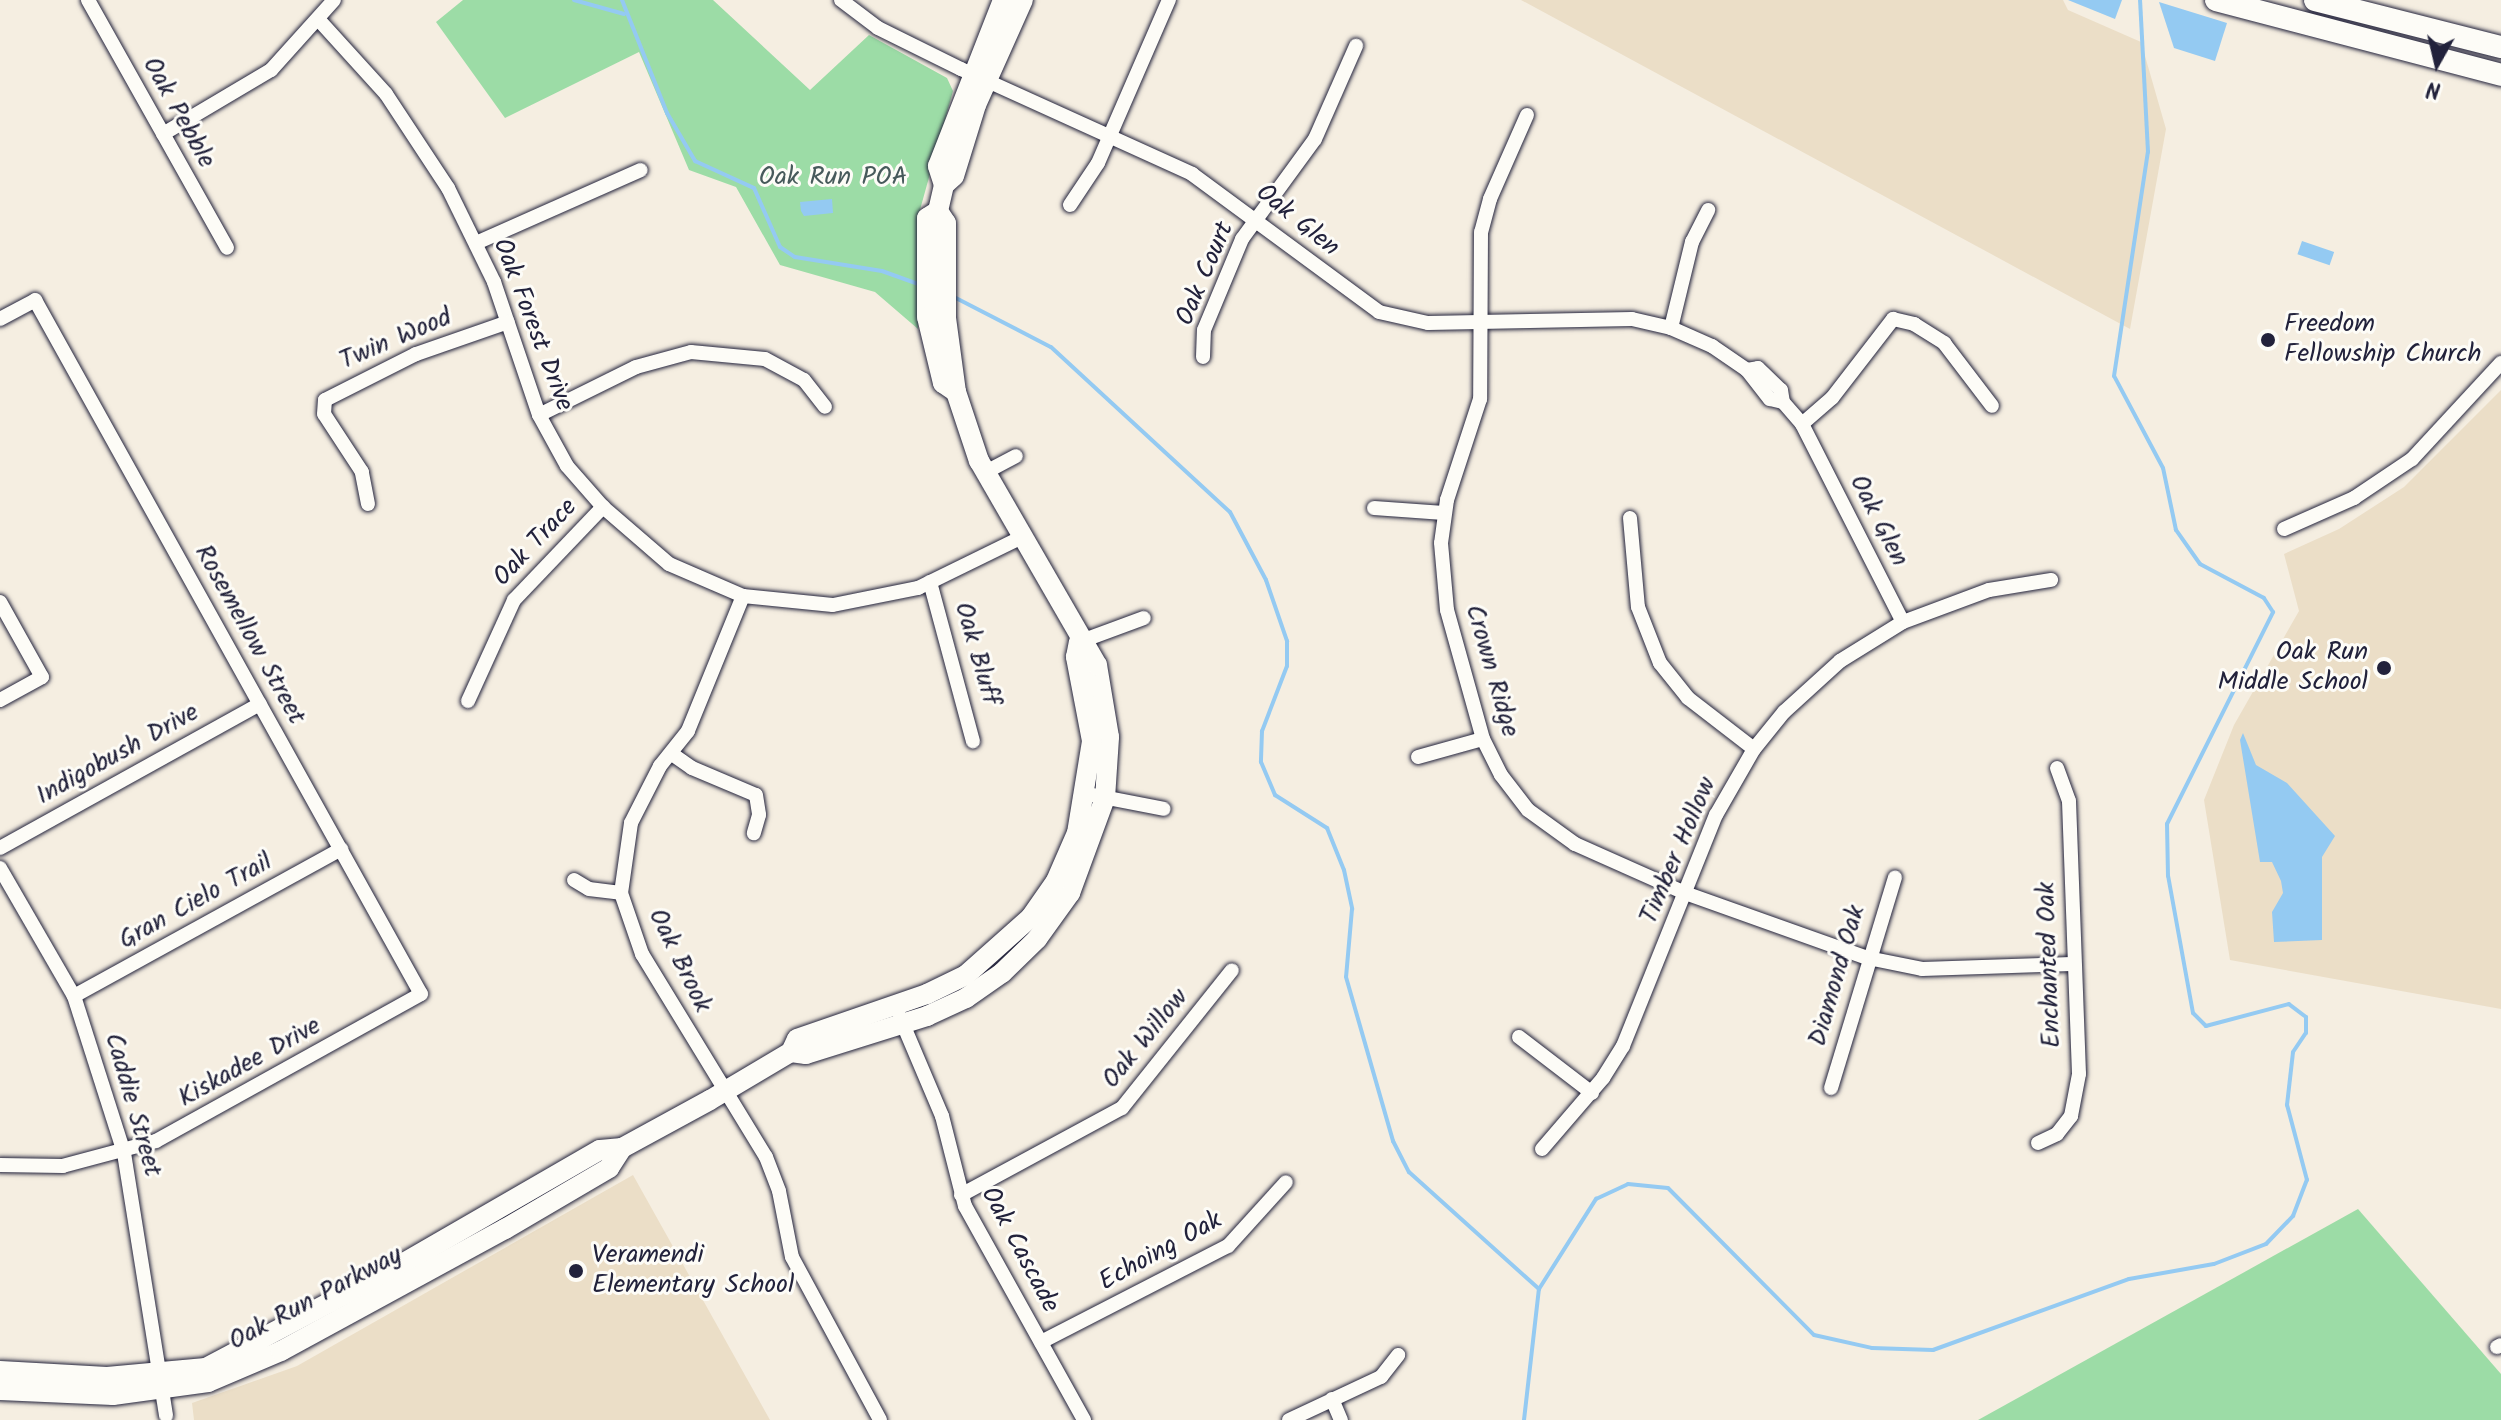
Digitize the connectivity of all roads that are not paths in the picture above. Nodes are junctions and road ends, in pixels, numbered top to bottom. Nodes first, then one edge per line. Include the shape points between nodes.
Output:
1 (88, 0) edge
2 (334, 0) edge
3 (841, 0) edge
4 (1003, 0) edge
5 (1023, 0) edge
6 (1169, 0) edge
7 (2216, 0) edge
8 (2315, 0) edge
9 (318, 19) junction
10 (1356, 46) dead end
11 (2501, 47) edge
12 (2501, 75) edge
13 (980, 78) junction
14 (1527, 115) dead end
15 (163, 134) junction
16 (1111, 134) junction
17 (641, 170) dead end
18 (1070, 205) dead end
19 (1708, 210) dead end
20 (1257, 218) junction
21 (476, 243) junction
22 (227, 248) dead end
23 (0, 319) edge
24 (1479, 321) junction
25 (508, 322) junction
26 (1671, 328) junction
27 (1203, 357) dead end
28 (2501, 363) edge
29 (1992, 406) dead end
30 (825, 407) dead end
31 (539, 415) junction
32 (1802, 424) junction
33 (1016, 456) dead end
34 (984, 473) junction
35 (368, 504) dead end
36 (603, 507) junction
37 (1374, 508) dead end
38 (1444, 513) junction
39 (1630, 518) dead end
40 (2284, 529) dead end
41 (1022, 537) junction
42 (2051, 580) dead end
43 (930, 582) junction
44 (743, 596) junction
45 (0, 602) edge
46 (1144, 618) dead end
47 (1903, 622) junction
48 (1079, 642) junction
49 (0, 700) edge
50 (468, 701) dead end
51 (260, 704) junction
52 (1483, 739) junction
53 (973, 741) dead end
54 (1754, 749) junction
55 (672, 754) junction
56 (1418, 757) dead end
57 (2057, 768) dead end
58 (1096, 796) junction
59 (1164, 809) dead end
60 (754, 833) dead end
61 (0, 848) edge
62 (341, 849) junction
63 (0, 868) edge
64 (1895, 878) dead end
65 (574, 880) dead end
66 (621, 893) junction
67 (1685, 893) junction
68 (1868, 958) junction
69 (2072, 964) junction
70 (1232, 970) dead end
71 (421, 994) joint
72 (74, 996) junction
73 (899, 1015) junction
74 (1519, 1037) dead end
75 (1831, 1088) dead end
76 (724, 1092) junction
77 (1592, 1093) junction
78 (2038, 1143) dead end
79 (1542, 1149) dead end
80 (124, 1153) junction
81 (0, 1165) edge
82 (1286, 1182) dead end
83 (961, 1195) junction
84 (1041, 1342) junction
85 (1398, 1355) dead end
86 (0, 1371) edge
87 (162, 1383) junction
88 (0, 1390) edge
89 (1332, 1399) junction
90 (167, 1419) edge
91 (880, 1420) edge
92 (1084, 1420) edge
93 (1289, 1420) edge
94 (1341, 1420) edge

1 - 15 street, Oak Pebble
2 - 9 street
3 - 13 street, Oak Glen via 878,28
4 - 13 street, Oak Run Parkway
5 - 13 street, Oak Run Parkway
6 - 16 street
7 - 12 main road
8 - 11 main road
9 - 15 street via 258,79
9 - 21 street, Oak Forest Drive via 402,116
10 - 20 street, Oak Court via 1315,139
13 - 16 street, Oak Glen
13 - 34 street, Oak Run Parkway via 938,166 944,185 938,211 946,223 934,250 943,353
14 - 24 street, Crown Ridge via 1481,232
15 - 22 street, Oak Pebble
16 - 18 street
16 - 20 street, Oak Glen via 1192,174
17 - 21 street
19 - 26 street via 1695,233
20 - 24 street, Oak Glen via 1335,284 1379,312 1419,322
20 - 27 street, Oak Court via 1207,320
21 - 25 street, Oak Forest Drive
23 - 51 street, Rosemellow Street via 35,300
24 - 26 street, Oak Glen via 1609,317
24 - 38 street, Crown Ridge via 1478,411
25 - 31 street, Oak Forest Drive
25 - 35 street, Twin Wood via 416,354 325,400 324,414 362,472
26 - 32 street, Oak Glen via 1747,370 1758,368 1781,390 1783,402
28 - 40 street via 2446,428 2400,468 2354,498
29 - 32 street via 1944,343 1908,321 1893,319 1832,398
30 - 31 street via 804,380 765,359 691,352 636,367
31 - 36 street, Oak Forest Drive via 567,466
32 - 47 street, Oak Glen
33 - 34 street
34 - 41 street, Oak Run Parkway
36 - 44 street, Oak Forest Drive via 669,564
36 - 50 street, Oak Trace via 514,600
37 - 38 street
38 - 52 street, Crown Ridge via 1443,589
39 - 54 street via 1638,607 1660,663 1688,698
41 - 43 street, Oak Forest Drive
41 - 48 street, Oak Run Parkway
42 - 47 street, Timber Hollow via 1989,590
43 - 44 street, Oak Forest Drive via 833,605
43 - 53 street, Oak Bluff
44 - 55 street, Oak Brook via 706,693
45 - 49 street via 42,677
46 - 48 street
47 - 54 street, Timber Hollow via 1824,673
48 - 58 street, Oak Run Parkway via 1092,652 1106,702 1110,755
51 - 61 street, Indigobush Drive
51 - 62 street, Rosemellow Street
52 - 56 street
52 - 67 street, Crown Ridge via 1518,797 1561,835
54 - 67 street, Timber Hollow via 1716,815
55 - 60 street via 756,795 759,815
55 - 66 street, Oak Brook via 631,823
57 - 69 street, Enchanted Oak via 2069,801
58 - 59 street
58 - 73 street, Oak Run Parkway via 1078,877 1037,939 966,998
62 - 71 street, Rosemellow Street
62 - 72 street, Gran Cielo Trail
63 - 72 street, Caddie Street
64 - 68 street, Diamond Oak
65 - 66 street via 589,889
66 - 76 street, Oak Brook via 642,954
67 - 68 street, Crown Ridge
67 - 77 street, Timber Hollow via 1632,1028
68 - 69 street, Crown Ridge via 1922,969
68 - 75 street, Diamond Oak
69 - 78 street, Enchanted Oak via 2078,1088 2064,1127
70 - 83 street, Oak Willow via 1122,1108
71 - 80 street, Kiskadee Drive via 185,1128
72 - 80 street, Caddie Street
73 - 76 street, Oak Run Parkway via 806,1054 791,1052
73 - 83 street, Oak Cascade via 942,1116
74 - 77 street
76 - 87 street, Oak Run Parkway via 622,1148 600,1150 401,1274 253,1347
76 - 91 street, Oak Brook via 766,1157 779,1191 792,1257 830,1342
77 - 79 street, Timber Hollow
80 - 81 street, Kiskadee Drive via 63,1166
80 - 87 street, Caddie Street
82 - 84 street, Echoing Oak via 1228,1246
83 - 84 street, Oak Cascade
84 - 92 street, Oak Cascade
85 - 89 street via 1381,1377
86 - 87 street, Oak Run Parkway
87 - 88 street, Oak Run Parkway via 113,1395
87 - 90 street, Caddie Street
89 - 93 street
89 - 94 street

